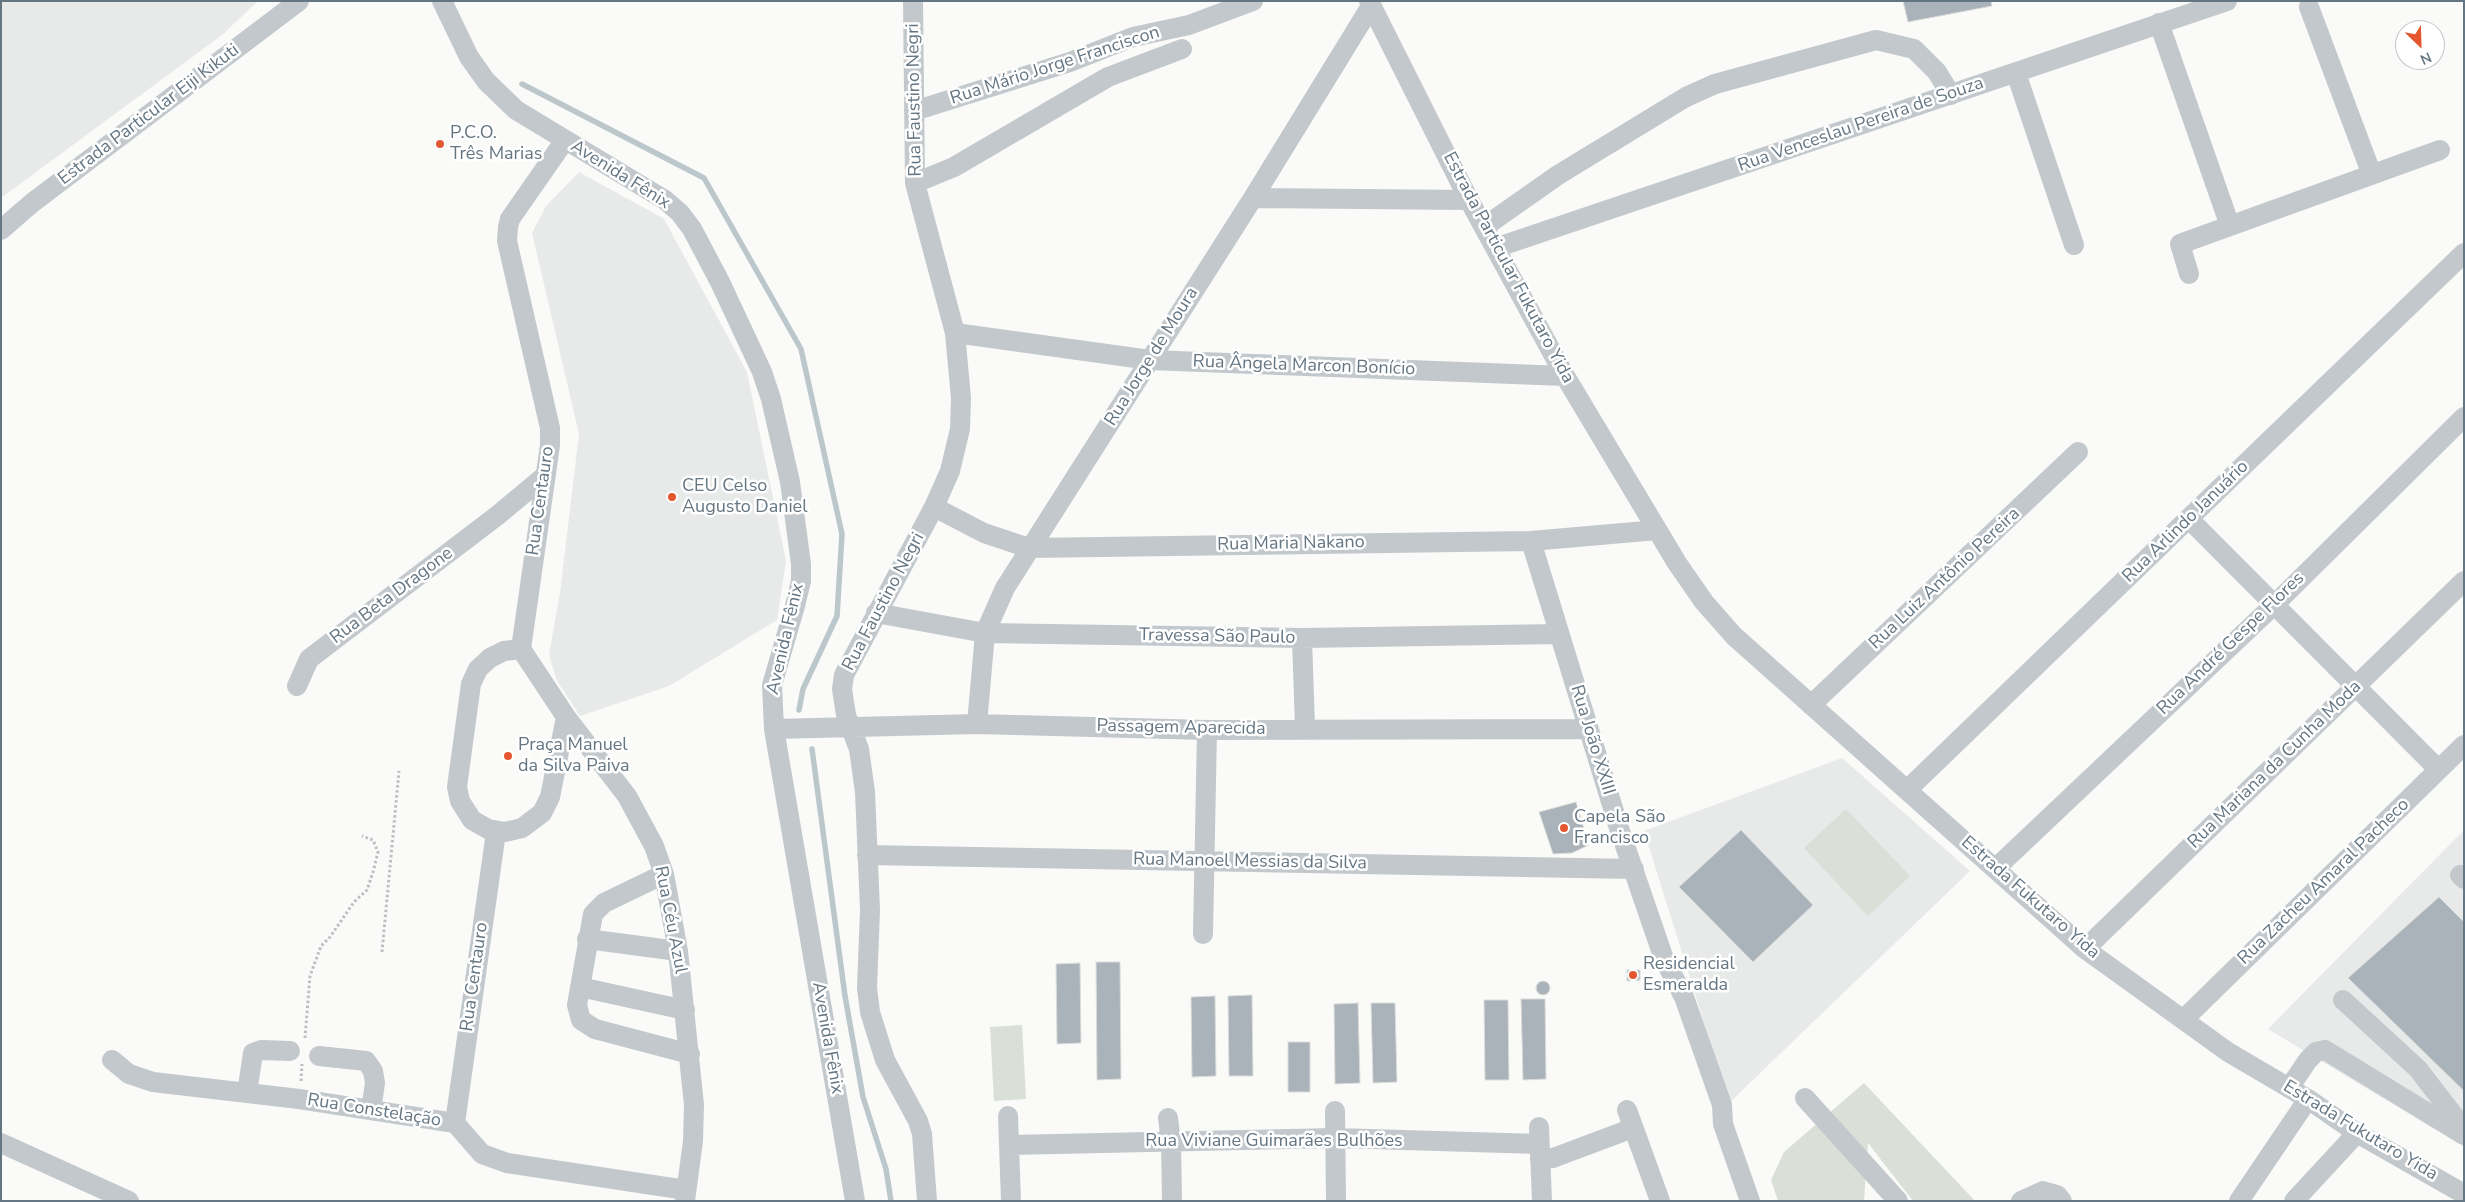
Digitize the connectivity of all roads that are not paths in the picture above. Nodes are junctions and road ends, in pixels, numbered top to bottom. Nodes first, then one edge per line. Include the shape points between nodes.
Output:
1 (299, 1) edge
2 (442, 1) edge
3 (913, 1) edge
4 (1253, 1) edge
5 (2227, 1) edge
6 (1370, 4) edge
7 (2309, 7) dead end
8 (2159, 23) junction
9 (1182, 49) dead end
10 (2016, 73) junction
11 (1951, 95) junction
12 (914, 111) junction
13 (564, 140) junction
14 (2440, 150) dead end
15 (2372, 175) junction
16 (915, 183) junction
17 (1253, 198) junction
18 (1469, 200) junction
19 (2230, 226) junction
20 (1484, 227) junction
21 (1, 230) edge
22 (2074, 245) dead end
23 (1495, 248) junction
24 (2464, 253) edge
25 (2189, 274) dead end
26 (955, 333) junction
27 (1150, 360) junction
28 (1565, 376) junction
29 (2464, 417) edge
30 (2078, 452) dead end
31 (546, 475) junction
32 (934, 507) junction
33 (540, 512) junction
34 (498, 515) junction
35 (2189, 519) junction
36 (1657, 530) junction
37 (1531, 541) junction
38 (1029, 548) junction
39 (2464, 581) edge
40 (2274, 604) junction
41 (876, 613) junction
42 (985, 633) junction
43 (1559, 634) junction
44 (1302, 638) junction
45 (521, 649) junction
46 (2357, 685) junction
47 (297, 686) dead end
48 (1811, 705) junction
49 (566, 717) junction
50 (977, 724) junction
51 (851, 728) junction
52 (1305, 728) junction
53 (1588, 729) junction
54 (774, 730) junction
55 (1207, 730) junction
56 (2464, 744) edge
57 (2438, 769) junction
58 (1907, 790) junction
59 (496, 832) junction
60 (867, 855) junction
61 (1204, 862) junction
62 (1996, 868) junction
63 (1634, 869) junction
64 (664, 874) junction
65 (1203, 934) dead end
66 (587, 939) junction
67 (2085, 949) junction
68 (678, 951) junction
69 (580, 987) junction
70 (2343, 1000) dead end
71 (684, 1010) junction
72 (2184, 1019) junction
73 (690, 1054) junction
74 (112, 1060) dead end
75 (2289, 1088) junction
76 (247, 1093) junction
77 (1805, 1098) dead end
78 (2308, 1099) junction
79 (370, 1110) junction
80 (1335, 1111) dead end
81 (1008, 1116) dead end
82 (1168, 1118) dead end
83 (455, 1123) junction
84 (2464, 1129) edge
85 (2357, 1133) junction
86 (2464, 1135) edge
87 (1336, 1138) junction
88 (1170, 1142) junction
89 (1, 1143) edge
90 (1539, 1144) junction
91 (1009, 1145) junction
92 (2464, 1194) edge
93 (686, 1196) edge
94 (1654, 1199) edge
95 (129, 1201) edge
96 (854, 1201) edge
97 (927, 1201) edge
98 (1011, 1201) edge
99 (1172, 1201) edge
100 (1336, 1201) edge
101 (1542, 1201) edge
102 (1750, 1201) edge
103 (1898, 1201) edge
104 (2021, 1201) edge
105 (2062, 1201) edge
106 (2239, 1201) edge
107 (2294, 1201) edge

1 - 21 street, Estrada Particular Eiji Kikuti via 32,203
2 - 13 street, Avenida Fênix via 469,57 486,80 516,110
3 - 12 street, Rua Faustino Negri
4 - 12 street, Rua Mário Jorge Franciscon via 1189,25 1133,37 1070,62
5 - 8 street, Rua Venceslau Pereira de Souza
6 - 17 street, Rua Jorge de Moura
6 - 18 street, Estrada Particular Fukutaro Yida
7 - 15 street
8 - 10 street, Rua Venceslau Pereira de Souza
8 - 19 street
9 - 16 street via 1108,77 954,167
10 - 11 street, Rua Venceslau Pereira de Souza
10 - 22 street
11 - 20 street via 1937,72 1914,49 1876,40 1714,84 1686,97 1558,175
11 - 23 street, Rua Venceslau Pereira de Souza
12 - 16 street, Rua Faustino Negri
13 - 31 street, Rua Centauro via 510,218 507,234 550,428
13 - 54 street, Avenida Fênix via 665,200 680,214 692,229 720,282 762,372 790,482 801,564 799,589 772,685
14 - 15 street
15 - 19 street
16 - 26 street, Rua Faustino Negri
17 - 18 street
17 - 27 street, Rua Jorge de Moura
18 - 20 street, Estrada Particular Fukutaro Yida
19 - 25 street via 2180,244
20 - 23 street, Estrada Particular Fukutaro Yida
23 - 28 street, Estrada Particular Fukutaro Yida
24 - 35 street, Rua Arlindo Januário
26 - 27 street, Rua Ângela Marcon Bonício
26 - 32 street, Rua Faustino Negri via 961,398 960,429 950,471
27 - 28 street, Rua Ângela Marcon Bonício
27 - 38 street, Rua Jorge de Moura
28 - 36 street, Estrada Particular Fukutaro Yida
29 - 40 street, Rua André Gespe Flores
30 - 48 street, Rua Luiz Antônio Pereira
31 - 33 street, Rua Centauro
31 - 34 street, Rua Beta Dragone
32 - 38 street, Rua Maria Nakano via 984,533
32 - 41 street, Rua Faustino Negri
33 - 34 street
33 - 45 street, Rua Centauro
34 - 47 street, Rua Beta Dragone via 310,659
35 - 40 street
35 - 58 street, Rua Arlindo Januário
36 - 37 street, Rua Maria Nakano
36 - 48 street, Estrada Fukutaro Yida via 1704,602 1728,629
37 - 38 street, Rua Maria Nakano
37 - 43 street, Rua João XXIII
38 - 42 street, Rua Jorge de Moura via 1005,588
39 - 46 street, Rua Mariana da Cunha Moda
40 - 46 street
40 - 62 street, Rua André Gespe Flores
41 - 42 street, Travessa São Paulo
41 - 51 street, Rua Faustino Negri via 844,675 843,703
42 - 44 street, Travessa São Paulo
42 - 50 street, Rua Jorge de Moura
43 - 44 street, Travessa São Paulo
43 - 53 street, Rua João XXIII
44 - 52 street
45 - 49 street, Rua Céu Azul
45 - 59 street via 504,651 490,658 478,669 471,684 458,794 466,814 480,826
46 - 57 street
46 - 67 street, Rua Mariana da Cunha Moda
48 - 58 street, Estrada Fukutaro Yida
49 - 59 street via 550,797 542,813 522,828
49 - 64 street, Rua Céu Azul via 631,803 654,846
50 - 51 street, Passagem Aparecida
50 - 55 street, Passagem Aparecida
51 - 54 street, Passagem Aparecida
51 - 60 street, Rua Faustino Negri via 862,769
52 - 53 street, Passagem Aparecida
52 - 55 street, Passagem Aparecida
53 - 63 street, Rua João XXIII
54 - 96 street, Avenida Fênix
55 - 61 street
56 - 57 street, Rua Zacheu Amaral Pacheco
57 - 72 street, Rua Zacheu Amaral Pacheco
58 - 62 street, Estrada Fukutaro Yida
59 - 83 street, Rua Centauro
60 - 61 street, Rua Manoel Messias da Silva
60 - 97 street, Rua Faustino Negri via 870,910 867,988 870,1012 885,1060 918,1120
61 - 63 street, Rua Manoel Messias da Silva
61 - 65 street
62 - 67 street, Estrada Fukutaro Yida
63 - 102 street, Rua João XXIII via 1667,966 1688,1006
64 - 66 street via 604,903 593,914
64 - 68 street, Rua Céu Azul
66 - 68 street
66 - 69 street
67 - 72 street, Estrada Fukutaro Yida
68 - 71 street, Rua Céu Azul
69 - 71 street
69 - 73 street via 577,1005 581,1020 595,1029
70 - 84 street via 2418,1069
71 - 73 street, Rua Céu Azul
72 - 75 street, Estrada Fukutaro Yida via 2228,1052
73 - 93 street, Rua Céu Azul via 693,1141
74 - 76 street, Rua Constelação via 129,1074 153,1082
75 - 78 street, Estrada Fukutaro Yida
75 - 86 street via 2308,1060 2316,1052 2325,1050
76 - 79 street, Rua Constelação
76 - 79 street via 253,1054 261,1050 366,1061 373,1071 375,1083
77 - 103 street
78 - 85 street, Estrada Fukutaro Yida
78 - 106 street
79 - 83 street, Rua Constelação
80 - 87 street
81 - 91 street
82 - 88 street
83 - 93 street, Rua Constelação via 482,1154 507,1163
85 - 92 street, Estrada Fukutaro Yida
85 - 107 street
87 - 88 street, Rua Viviane Guimarães Bulhões
87 - 90 street, Rua Viviane Guimarães Bulhões
87 - 100 street
88 - 91 street, Rua Viviane Guimarães Bulhões
88 - 99 street
89 - 95 street
90 - 94 street, Rua Viviane Guimarães Bulhões via 1553,1158 1630,1119
90 - 101 street
91 - 98 street
104 - 105 street via 2043,1191 2057,1195

